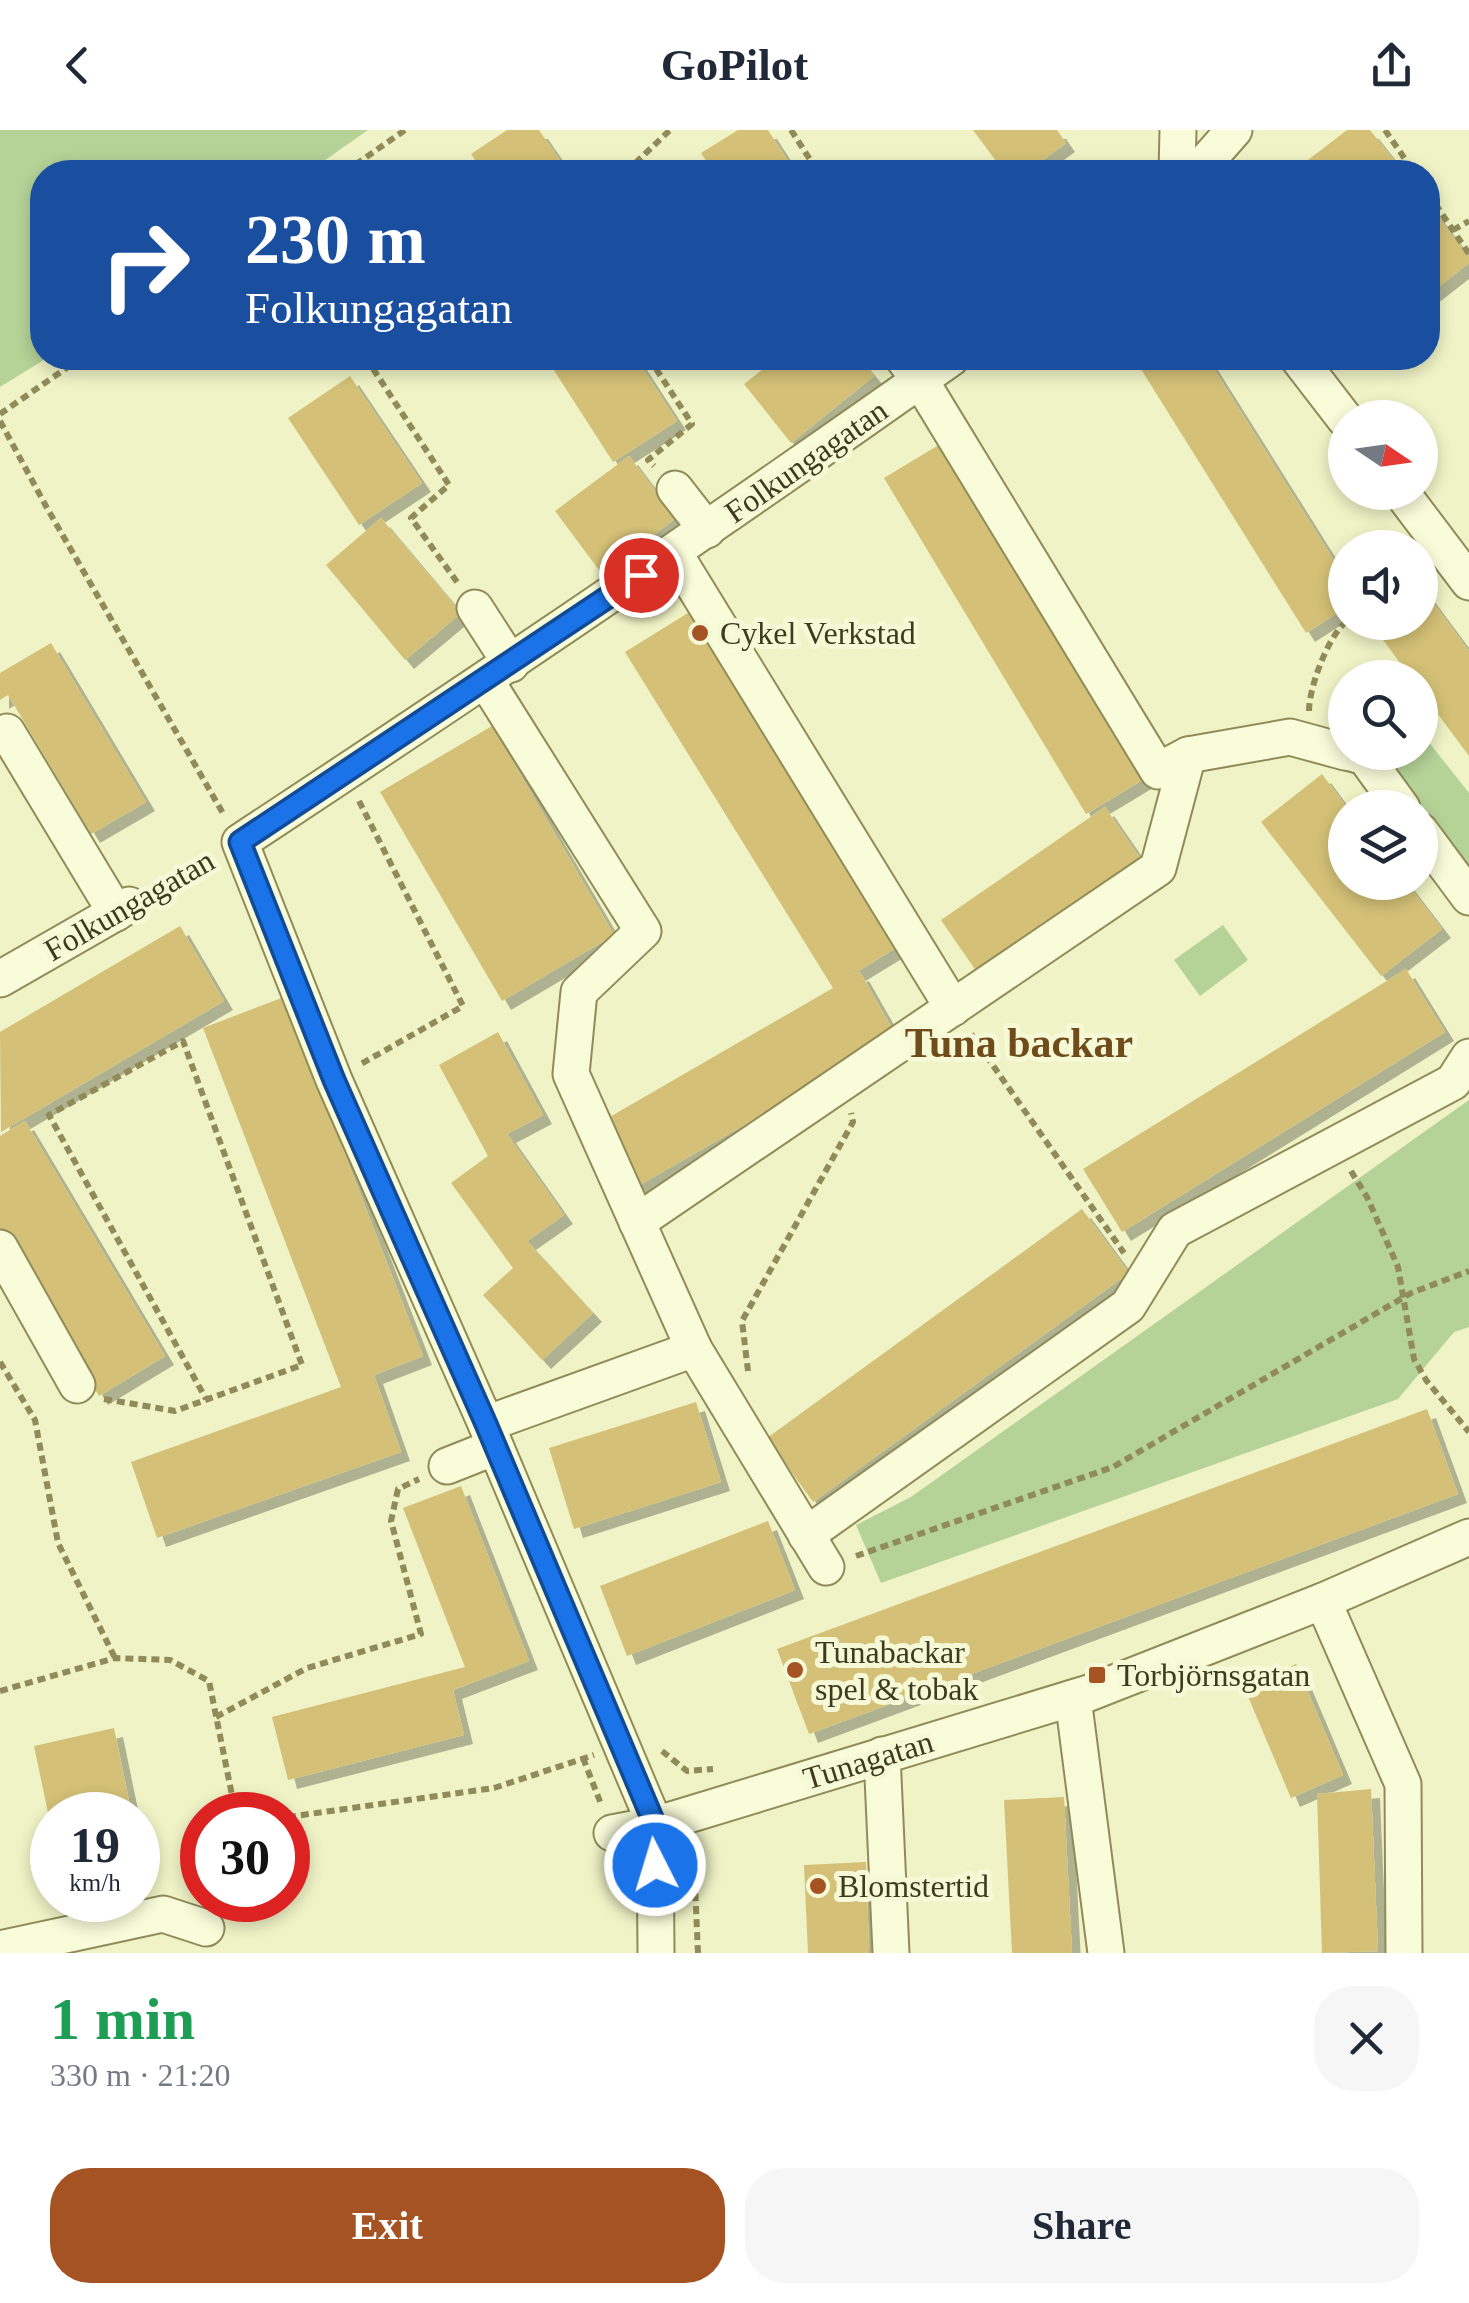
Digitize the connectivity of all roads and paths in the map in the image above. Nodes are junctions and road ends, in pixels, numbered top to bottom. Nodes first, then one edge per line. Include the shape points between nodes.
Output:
1 (405, 130) edge
2 (670, 130) edge
3 (791, 130) edge
4 (1178, 130) edge
5 (1234, 130) edge
6 (1385, 130) edge
7 (362, 160) edge
8 (639, 160) edge
9 (810, 160) edge
10 (1177, 160) edge
11 (1208, 160) edge
12 (1406, 160) edge
13 (1440, 211) edge
14 (1469, 221) edge
15 (1453, 230) junction
16 (1469, 254) edge
17 (64, 370) edge
18 (374, 370) edge
19 (657, 370) edge
20 (910, 370) edge
21 (912, 370) edge
22 (1307, 370) edge
23 (1330, 400) edge
24 (0, 417) edge
25 (675, 490) joint
26 (1415, 510) edge
27 (707, 530) junction
28 (674, 553) junction
29 (1469, 582) edge
30 (476, 608) joint
31 (1332, 640) edge
32 (499, 672) junction
33 (0, 736) edge
34 (1310, 742) junction
35 (1328, 747) edge
36 (1188, 755) junction
37 (362, 807) dead end
38 (240, 842) junction
39 (1438, 855) edge
40 (1469, 897) edge
41 (122, 909) junction
42 (0, 979) edge
43 (953, 1008) junction
44 (1469, 1057) edge
45 (334, 1080) junction
46 (842, 1083) junction
47 (1334, 1145) junction
48 (637, 1222) junction
49 (0, 1248) edge
50 (1469, 1272) edge
51 (1144, 1280) junction
52 (1405, 1297) junction
53 (694, 1349) junction
54 (0, 1362) edge
55 (77, 1385) joint
56 (722, 1394) junction
57 (206, 1400) junction
58 (1469, 1432) edge
59 (490, 1436) junction
60 (447, 1466) joint
61 (806, 1534) junction
62 (1469, 1537) edge
63 (826, 1567) joint
64 (1323, 1602) junction
65 (116, 1658) junction
66 (0, 1691) edge
67 (1074, 1698) junction
68 (216, 1718) junction
69 (622, 1745) junction
70 (882, 1755) junction
71 (716, 1768) dead end
72 (231, 1792) edge
73 (310, 1814) edge
74 (655, 1825) junction
75 (612, 1833) dead end
76 (705, 1839) dead end
77 (206, 1928) dead end
78 (0, 1949) edge
79 (656, 1953) edge
80 (698, 1953) edge
81 (892, 1953) edge
82 (1106, 1953) edge
83 (1404, 1953) edge

1 - 7 path
2 - 8 path
3 - 9 path
4 - 10 street
5 - 11 street
6 - 12 path
13 - 15 path
14 - 15 path
15 - 16 path
17 - 24 path
18 - 30 path via 449,485 411,518
19 - 25 path via 692,424 648,460
20 - 27 street, Folkungagatan
21 - 36 street via 1158,771
22 - 23 street
24 - 38 path
25 - 27 street
26 - 29 street
27 - 28 street, Folkungagatan
28 - 32 street, Folkungagatan
28 - 43 street
30 - 32 street
31 - 34 path via 1309,698
32 - 38 street, Folkungagatan
32 - 48 street via 642,931 578,992 571,1074
33 - 41 street via 7,732
34 - 35 street
34 - 36 street via 1290,737
36 - 43 street via 1158,868
37 - 45 path via 463,1006
38 - 41 path, Folkungagatan
38 - 45 street
39 - 40 street
41 - 42 street, Folkungagatan
43 - 46 street
43 - 51 path
44 - 47 street via 1453,1082
45 - 59 street
46 - 48 street
46 - 56 path via 854,1122 742,1321 748,1374
47 - 51 street via 1175,1230
47 - 52 path via 1368,1197
48 - 53 street
49 - 55 street
50 - 52 path
51 - 61 street via 1128,1306
52 - 58 path via 1414,1359
52 - 63 path via 1114,1466
53 - 56 street
53 - 59 street
54 - 65 path via 35,1420 58,1543
55 - 57 path via 91,1397 175,1411
56 - 61 street
57 - 57 path via 302,1365 182,1041 50,1116
59 - 60 street
59 - 69 street
60 - 68 path via 398,1489 391,1521 421,1634 307,1668
61 - 63 street
62 - 64 street, Tunagatan
64 - 67 street, Tunagatan
64 - 83 street via 1403,1784
65 - 66 path
65 - 68 path via 170,1660 208,1681
67 - 70 street, Tunagatan
67 - 82 street
68 - 72 path
69 - 71 path via 651,1733 664,1754 687,1770
69 - 73 path via 494,1788
69 - 74 street
70 - 74 street, Tunagatan
70 - 81 street
74 - 75 street, Tunagatan
74 - 79 street
76 - 80 path via 694,1862
77 - 78 street via 162,1914

